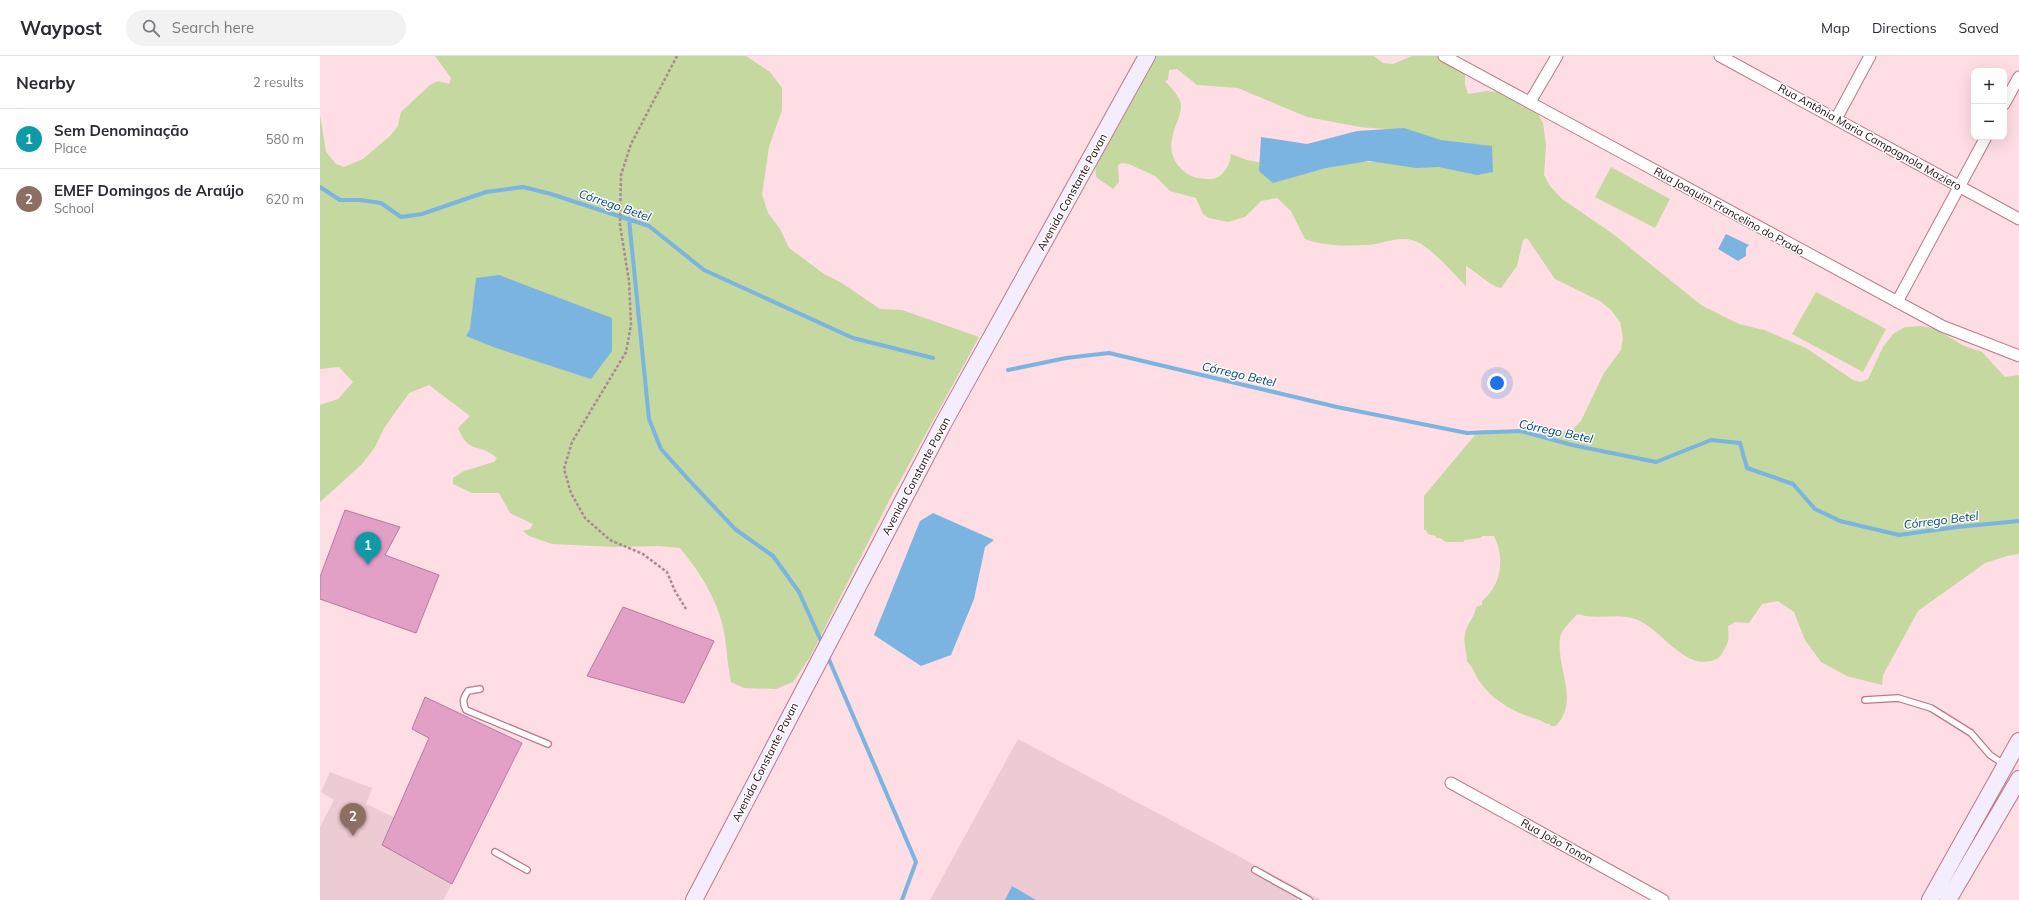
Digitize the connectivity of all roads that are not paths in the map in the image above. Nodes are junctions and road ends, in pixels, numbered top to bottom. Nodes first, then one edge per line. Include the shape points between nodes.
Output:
1 (1147, 56) edge
2 (1444, 56) edge
3 (1557, 56) edge
4 (1720, 56) edge
5 (1870, 56) edge
6 (2019, 77) edge
7 (2007, 99) edge
8 (1530, 102) junction
9 (1836, 119) junction
10 (1984, 140) edge
11 (1959, 186) junction
12 (2019, 219) edge
13 (1897, 302) junction
14 (2019, 356) edge
15 (480, 689) dead end
16 (1865, 700) dead end
17 (2019, 741) edge
18 (548, 744) dead end
19 (2005, 765) junction
20 (2019, 774) edge
21 (2019, 779) edge
22 (1451, 783) dead end
23 (494, 852) dead end
24 (527, 870) dead end
25 (1255, 870) dead end
26 (694, 900) edge
27 (1309, 900) edge
28 (1663, 900) edge
29 (1930, 900) edge
30 (1948, 900) edge

1 - 26 street, Avenida Constante Pavan via 943,424
2 - 8 street, Rua Joaquim Francelino do Prado
3 - 8 street
4 - 9 street, Rua Antônia Maria Campagnola Maziero
5 - 9 street
6 - 7 street
8 - 13 street, Rua Joaquim Francelino do Prado
9 - 11 street, Rua Antônia Maria Campagnola Maziero
10 - 11 street
11 - 12 street, Rua Antônia Maria Campagnola Maziero
11 - 13 street
13 - 14 street, Rua Joaquim Francelino do Prado via 1942,326
15 - 18 lane via 468,691 464,697 466,710
16 - 19 lane via 1898,698 1931,708 1971,734 1990,755
17 - 19 street
19 - 20 street
19 - 29 street
21 - 30 street
22 - 28 street, Rua João Tonon
23 - 24 lane
25 - 27 lane

